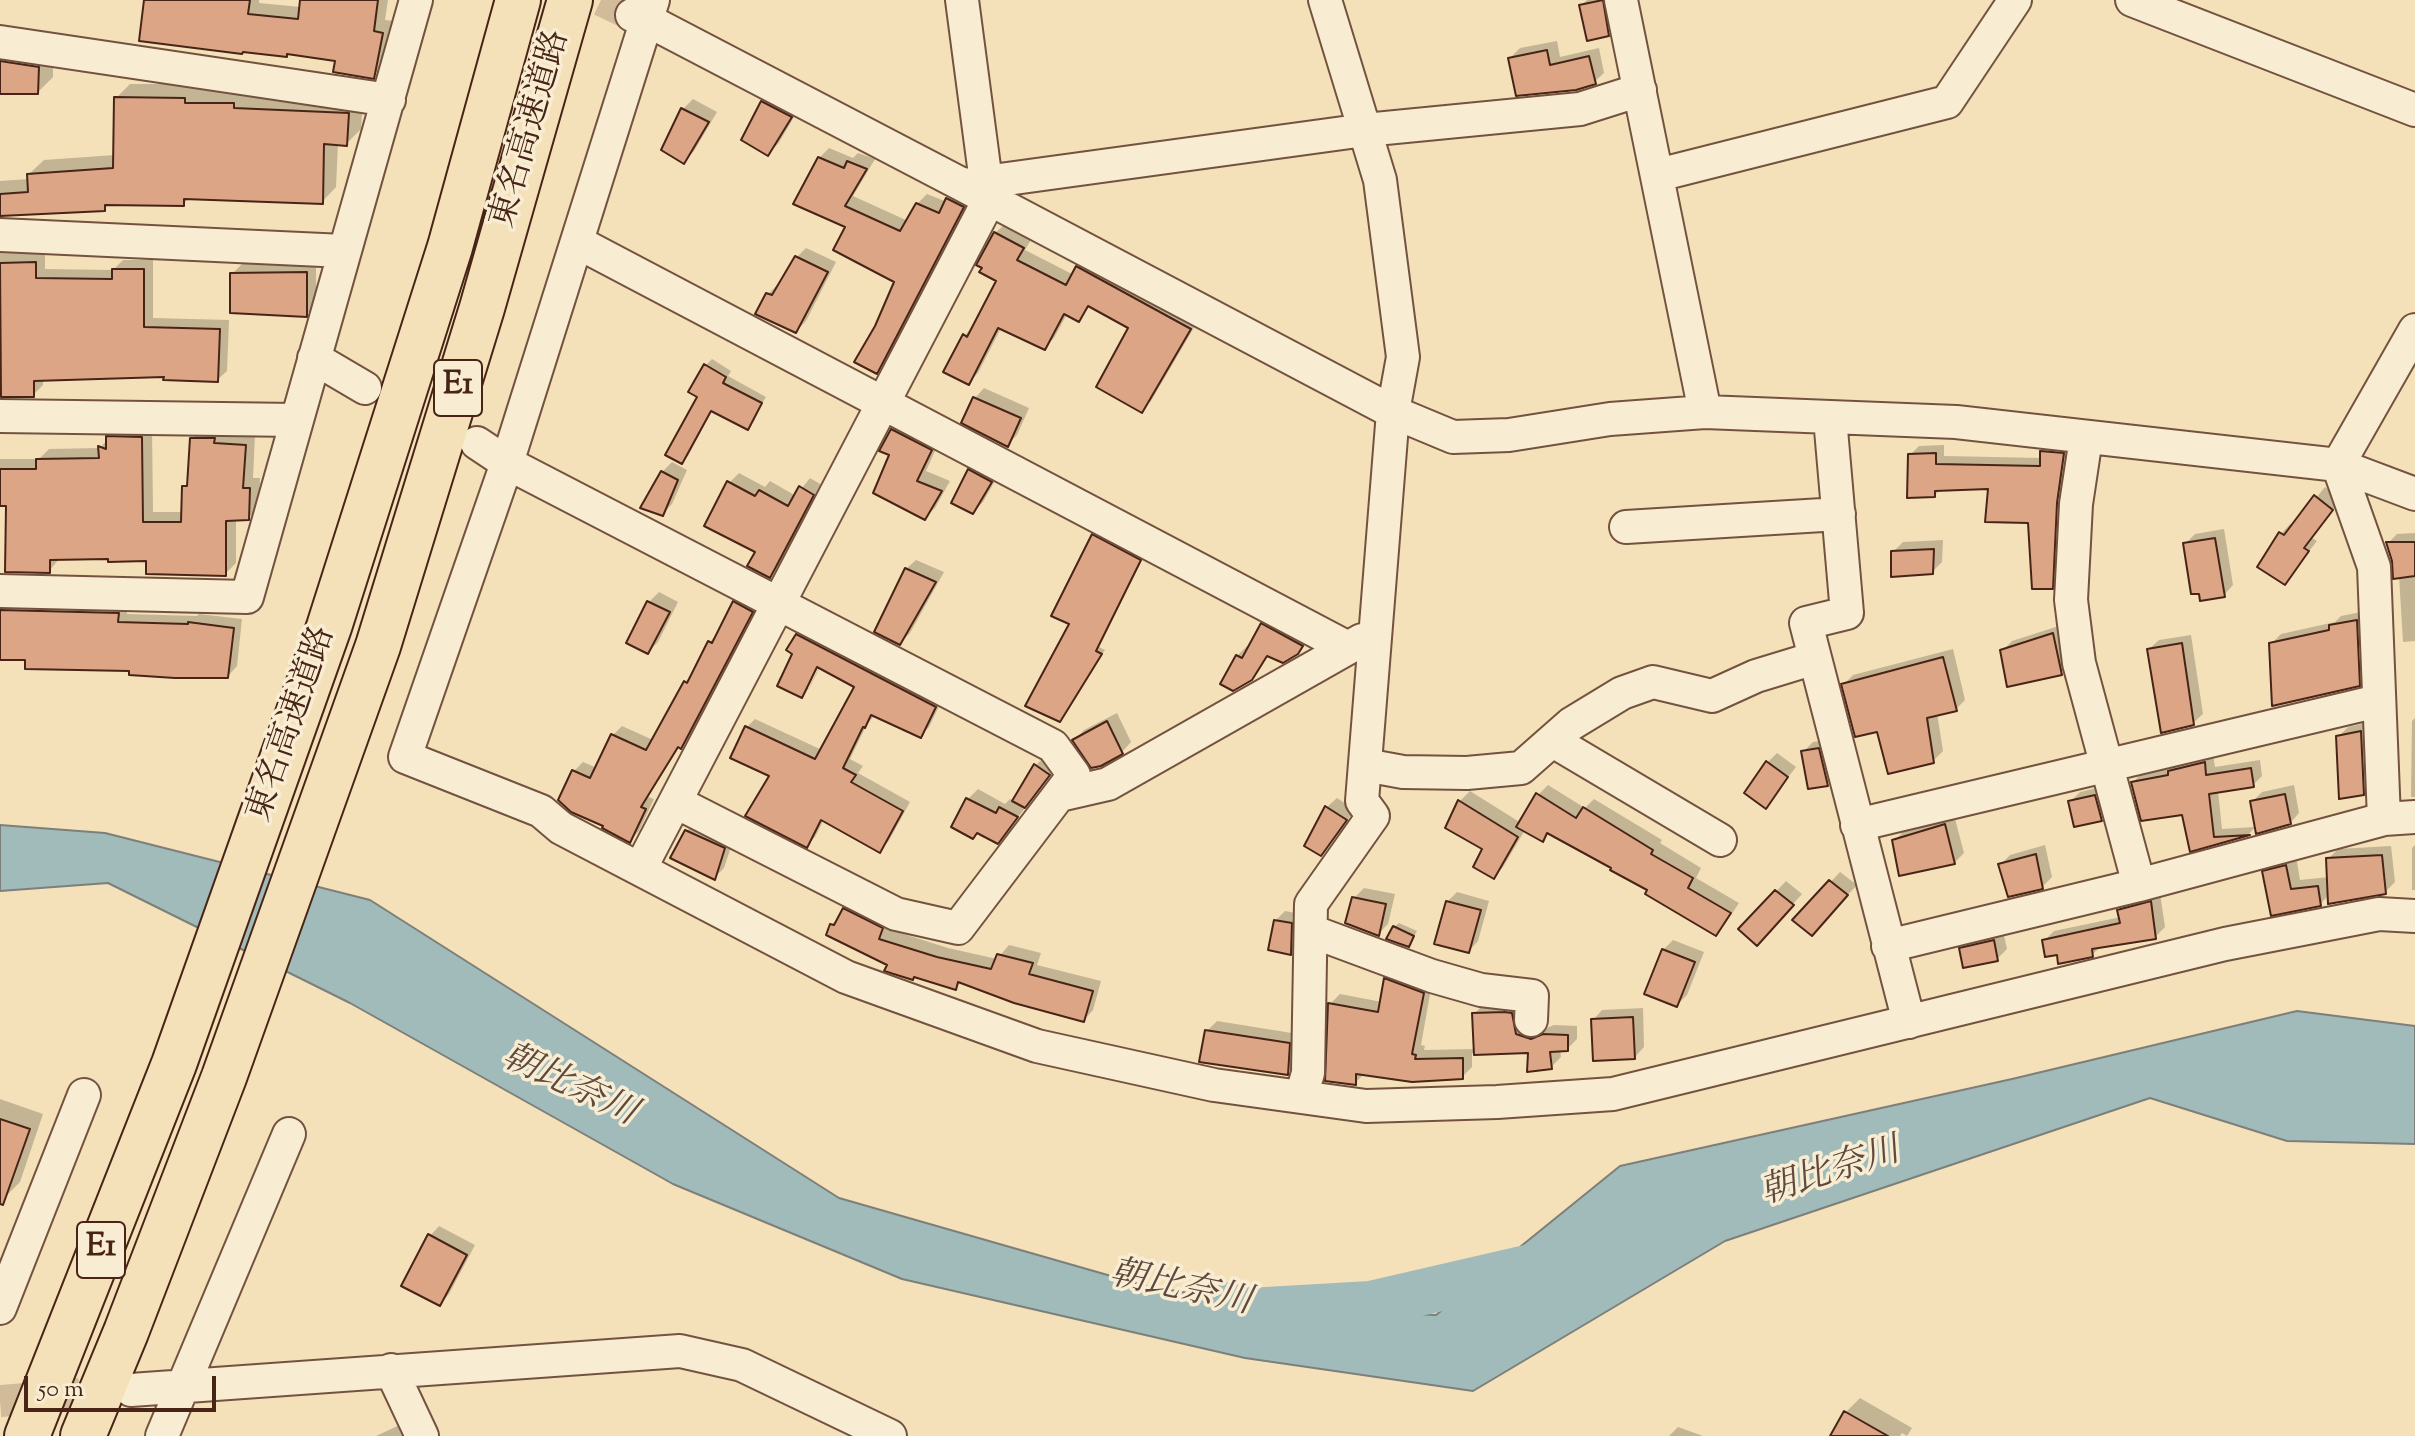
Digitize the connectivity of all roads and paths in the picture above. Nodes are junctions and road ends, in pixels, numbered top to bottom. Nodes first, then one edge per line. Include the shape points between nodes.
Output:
1 (416, 0) edge
2 (518, 0) edge
3 (570, 0) edge
4 (962, 0) edge
5 (1325, 0) edge
6 (1621, 0) edge
7 (2015, 0) edge
8 (2132, 0) edge
9 (644, 12) edge
10 (0, 42) edge
11 (1640, 90) junction
12 (389, 100) junction
13 (2415, 110) edge
14 (1365, 130) junction
15 (1658, 175) junction
16 (979, 189) junction
17 (0, 235) edge
18 (577, 242) junction
19 (344, 251) junction
20 (2415, 330) edge
21 (314, 358) junction
22 (365, 388) dead end
23 (883, 403) junction
24 (1393, 412) junction
25 (1705, 412) junction
26 (0, 416) edge
27 (1830, 418) junction
28 (296, 420) junction
29 (2086, 438) junction
30 (477, 443) dead end
31 (507, 463) junction
32 (2338, 465) junction
33 (2415, 494) edge
34 (1839, 514) junction
35 (1626, 527) dead end
36 (0, 591) edge
37 (780, 605) junction
38 (1361, 641) junction
39 (1815, 658) junction
40 (2378, 701) junction
41 (1553, 741) junction
42 (1365, 765) junction
43 (2105, 765) junction
44 (1060, 795) junction
45 (676, 802) junction
46 (2400, 818) edge
47 (1857, 825) junction
48 (1720, 840) dead end
49 (640, 869) junction
50 (2139, 885) junction
51 (2415, 916) edge
52 (1311, 931) junction
53 (1888, 946) junction
54 (1531, 1020) dead end
55 (1909, 1022) junction
56 (84, 1095) dead end
57 (1301, 1097) junction
58 (289, 1134) dead end
59 (0, 1308) edge
60 (391, 1370) junction
61 (185, 1385) junction
62 (131, 1390) tunnel mouth
63 (27, 1436) edge
64 (83, 1436) edge
65 (162, 1436) edge
66 (422, 1436) edge
67 (890, 1436) edge

1 - 12 street
2 - 63 highway, 東名高速道路 / E1 via 450,247 329,627 174,1064
3 - 64 highway, 東名高速道路 / E1 via 378,646 224,1077
4 - 16 street
5 - 14 street
6 - 11 street
7 - 15 street via 1947,102
8 - 13 street
9 - 16 street
9 - 18 street
10 - 12 street
11 - 14 street via 1580,109
11 - 15 street
12 - 19 street
14 - 16 street
14 - 24 street via 1380,180 1403,357
15 - 25 street
16 - 23 street
16 - 24 street
17 - 19 street
18 - 23 street
18 - 31 street
19 - 21 street
20 - 32 street
21 - 22 street
21 - 28 street
23 - 37 street
23 - 38 street
24 - 25 street via 1453,437
24 - 38 street
25 - 27 street
26 - 28 street
27 - 29 street via 1956,422
27 - 34 street
28 - 36 street via 247,597
29 - 32 street
29 - 43 street via 2071,600 2079,663
30 - 31 street
31 - 37 street
31 - 49 street via 405,757 541,811 561,828
32 - 33 street
32 - 40 street via 2374,567
34 - 35 street
34 - 39 street via 1847,613 1806,623
37 - 44 street via 1053,746 1074,775
37 - 45 street
38 - 42 street
38 - 44 street via 1108,784
39 - 41 street via 1712,696 1653,682 1622,693
39 - 47 street
40 - 43 street
40 - 46 street
41 - 42 street via 1521,768 1403,772
41 - 48 street
42 - 52 street via 1362,801 1373,816 1311,904
43 - 47 street
43 - 50 street
44 - 45 street via 958,928 896,914
45 - 49 street
46 - 50 street
47 - 53 street
49 - 57 street via 846,977 1037,1046 1214,1085
50 - 53 street
51 - 55 street via 2379,914 2225,944
52 - 54 street via 1432,976 1481,990 1532,996
52 - 57 street via 1308,1073
53 - 55 street
55 - 57 street via 1613,1094 1366,1106
56 - 59 street
58 - 61 street
60 - 61 street
60 - 66 street
60 - 67 street via 680,1351 742,1365
61 - 62 street
61 - 65 street

